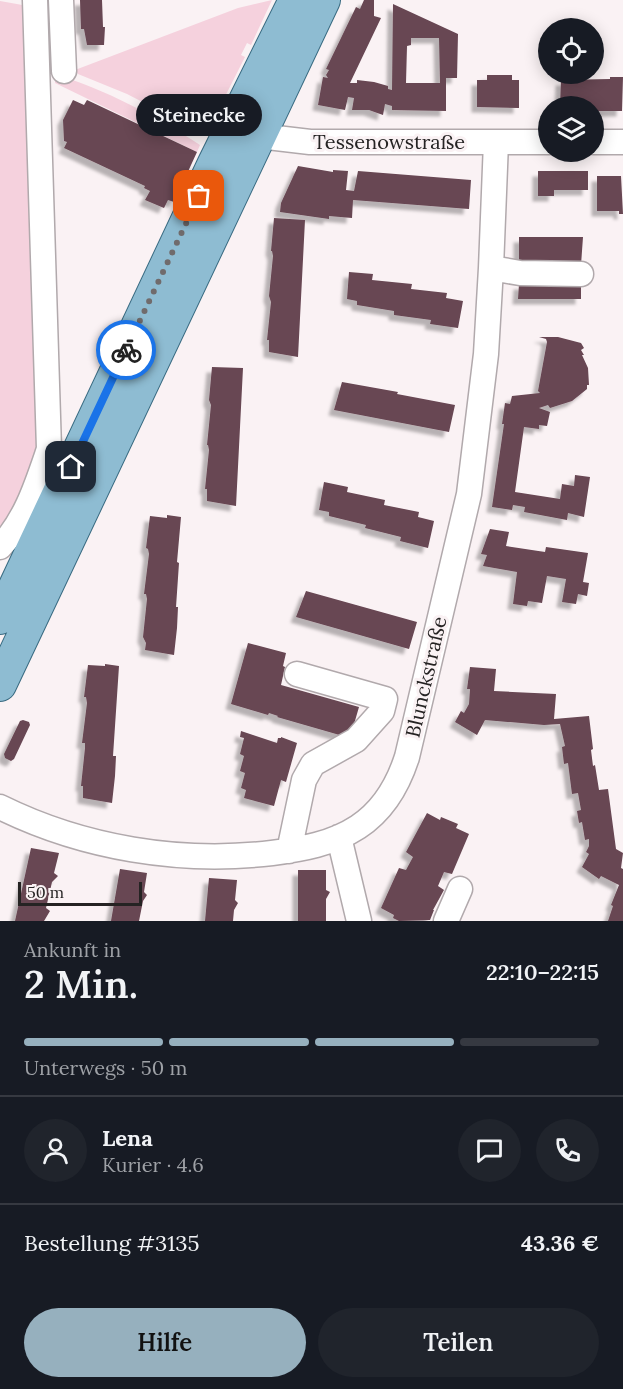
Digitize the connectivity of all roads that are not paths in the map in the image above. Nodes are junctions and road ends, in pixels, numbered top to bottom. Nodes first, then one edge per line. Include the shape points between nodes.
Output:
1 (35, 0) edge
2 (61, 0) edge
3 (295, 0) edge
4 (324, 0) edge
5 (64, 71) dead end
6 (245, 132) junction
7 (496, 142) junction
8 (538, 142) edge
9 (604, 142) edge
10 (623, 142) edge
11 (491, 268) junction
12 (581, 274) dead end
13 (0, 547) edge
14 (0, 618) edge
15 (297, 674) dead end
16 (0, 685) edge
17 (382, 711) junction
18 (416, 722) junction
19 (0, 807) edge
20 (339, 837) junction
21 (289, 851) junction
22 (460, 889) dead end
23 (359, 921) edge
24 (446, 921) edge

1 - 13 street via 49,449 31,501
2 - 5 street
3 - 6 main road
4 - 6 main road
6 - 7 street, Tessenowstraße via 310,142
6 - 14 main road
6 - 16 main road
7 - 8 street, Tessenowstraße
7 - 11 street, Blunckstraße
9 - 10 street
11 - 12 street via 520,273
11 - 18 street, Blunckstraße via 486,354 469,494
15 - 17 street via 385,699
17 - 18 street
17 - 21 street via 356,740 313,764 304,780
18 - 20 street, Blunckstraße via 400,777 390,796 367,820
19 - 21 street, Blunckstraße via 23,819 134,850 184,856
20 - 21 street, Blunckstraße
20 - 23 street
22 - 24 street

